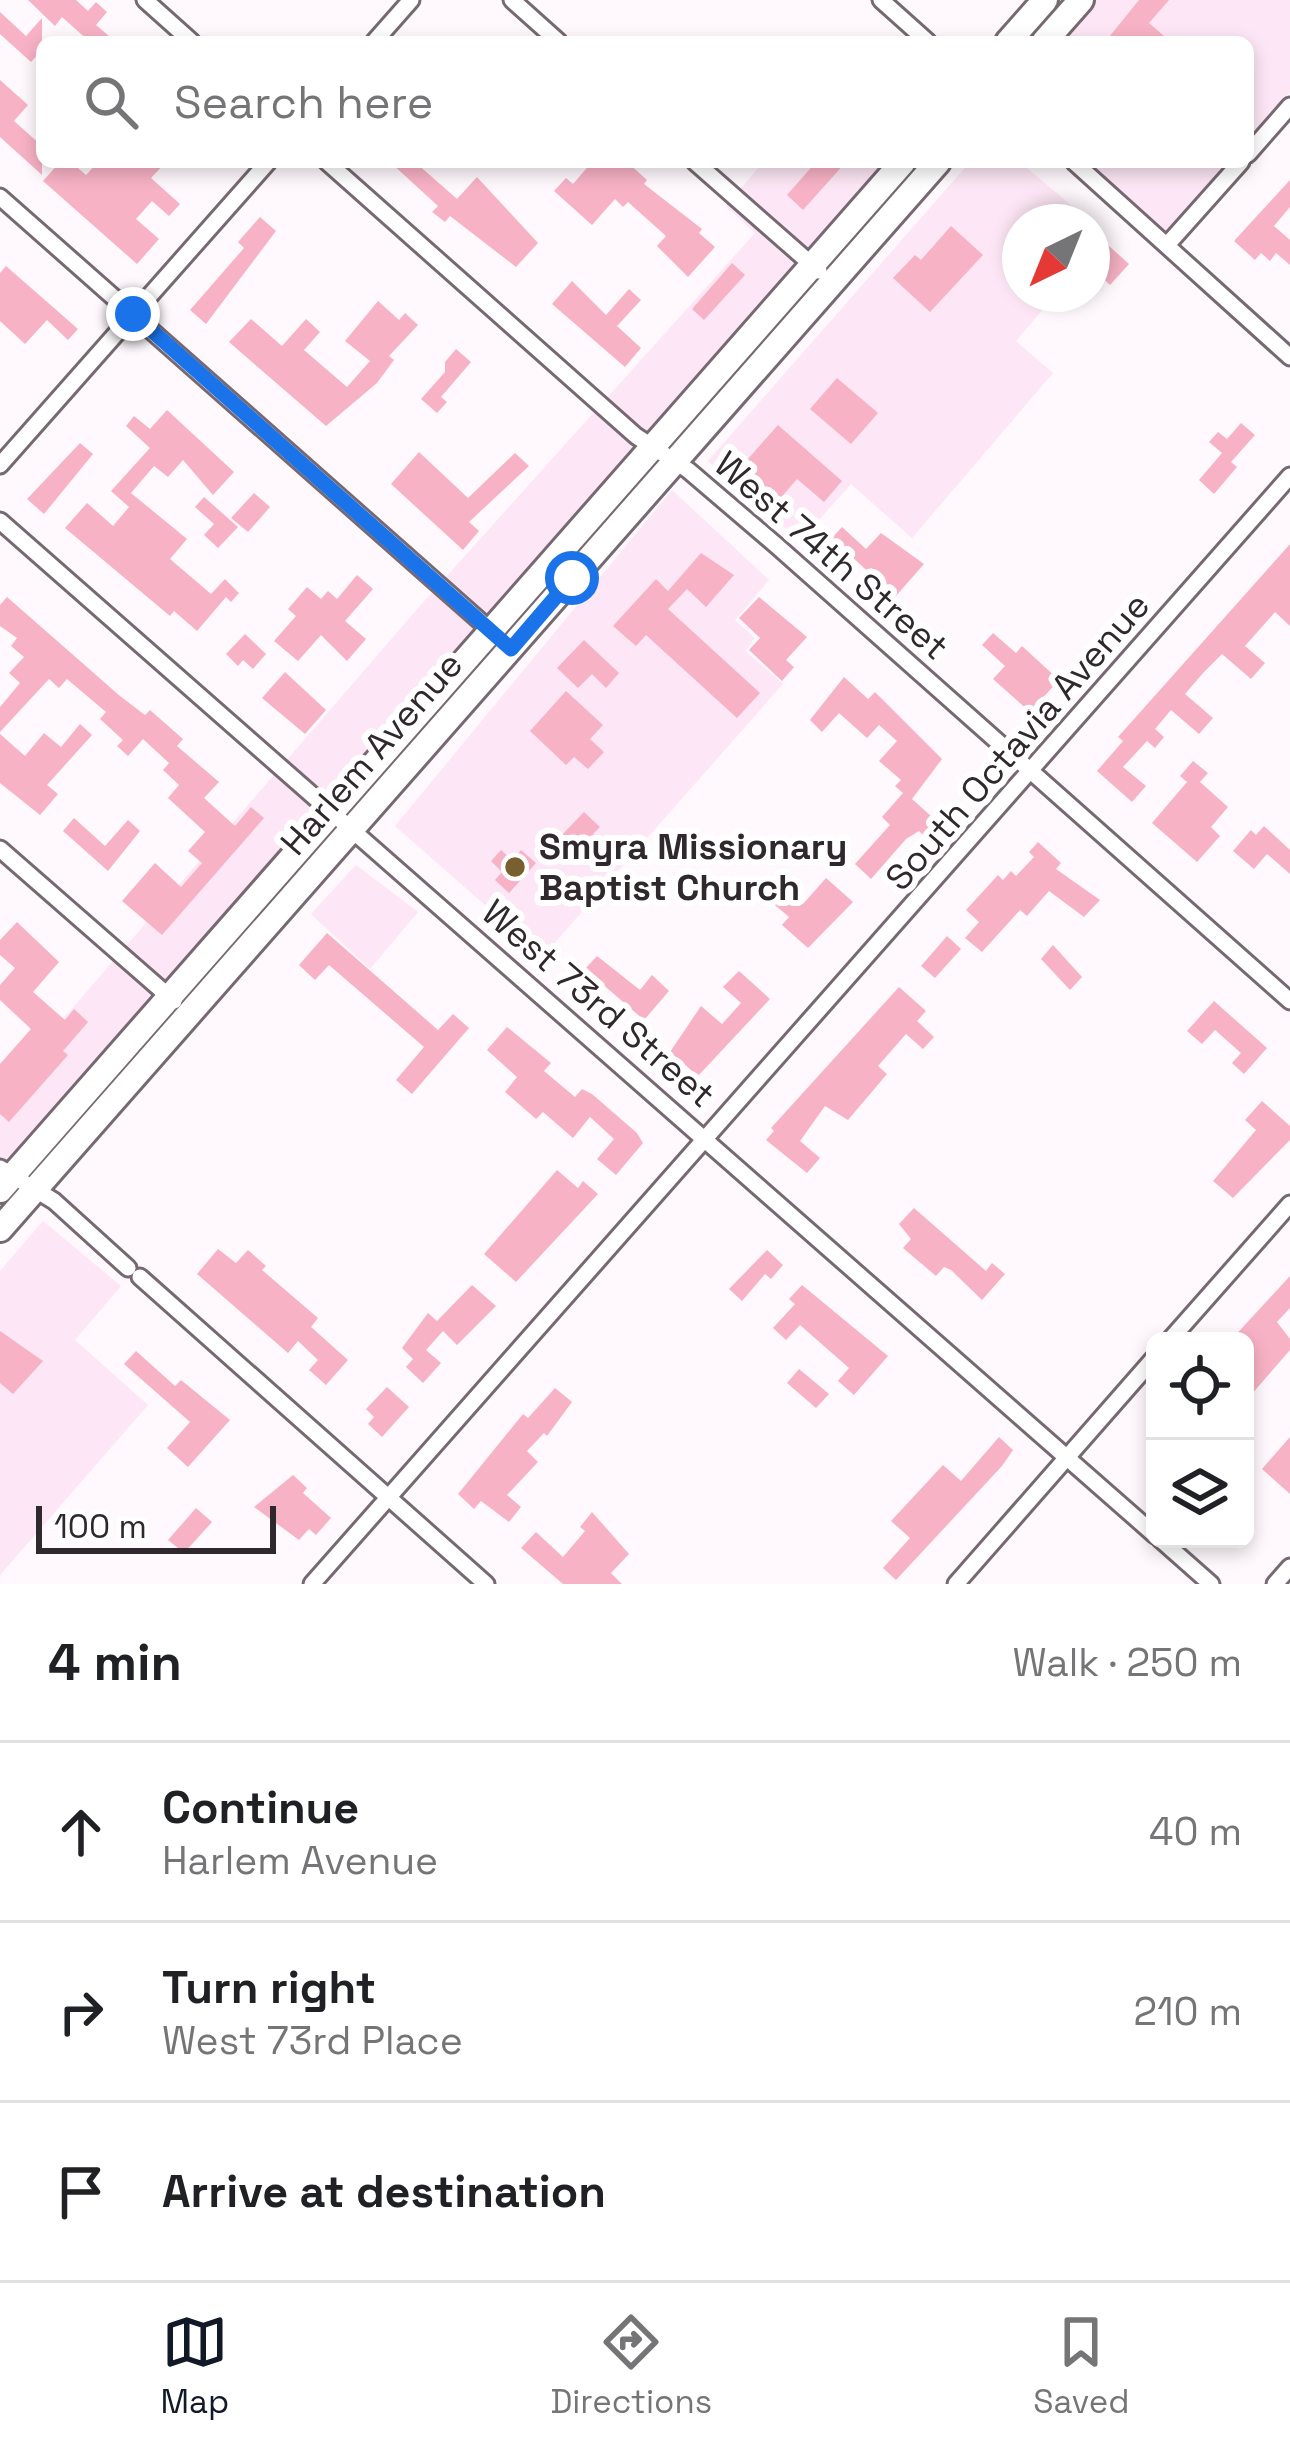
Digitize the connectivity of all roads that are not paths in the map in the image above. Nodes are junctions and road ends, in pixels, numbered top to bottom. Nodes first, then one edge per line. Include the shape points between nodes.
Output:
1 (145, 0) edge
2 (411, 0) edge
3 (512, 0) edge
4 (880, 0) edge
5 (1045, 0) edge
6 (1081, 0) edge
7 (185, 36) edge
8 (379, 36) edge
9 (552, 36) edge
10 (921, 36) edge
11 (1013, 36) edge
12 (1049, 36) edge
13 (1290, 106) edge
14 (1254, 147) edge
15 (263, 168) edge
16 (334, 168) edge
17 (702, 168) edge
18 (898, 168) edge
19 (933, 168) edge
20 (1081, 168) edge
21 (1235, 168) edge
22 (0, 197) edge
23 (1167, 245) junction
24 (812, 265) junction
25 (832, 283) junction
26 (133, 314) junction
27 (1290, 357) edge
28 (653, 446) junction
29 (676, 461) junction
30 (0, 465) edge
31 (1290, 476) edge
32 (0, 521) edge
33 (490, 631) junction
34 (511, 649) junction
35 (1032, 769) junction
36 (331, 813) junction
37 (351, 830) junction
38 (0, 848) edge
39 (170, 997) junction
40 (1290, 1001) edge
41 (189, 1015) junction
42 (706, 1138) junction
43 (4, 1178) edge
44 (35, 1190) junction
45 (1290, 1204) edge
46 (0, 1229) edge
47 (1177, 1332) edge
48 (1146, 1367) edge
49 (1067, 1457) junction
50 (388, 1498) junction
51 (1146, 1527) edge
52 (1170, 1548) edge
53 (1290, 1567) edge
54 (312, 1584) edge
55 (486, 1584) edge
56 (956, 1584) edge
57 (1211, 1584) edge
58 (1275, 1584) edge

1 - 7 street
2 - 8 street
3 - 9 street
4 - 10 street
5 - 11 main road
6 - 12 main road
13 - 14 street
15 - 26 street
16 - 28 street, West 74th Street
17 - 24 street
18 - 24 main road, Harlem Avenue
19 - 25 main road, Harlem Avenue
20 - 23 street
21 - 23 street
22 - 26 street
23 - 27 street
24 - 25 street
24 - 28 main road, Harlem Avenue
25 - 29 main road, Harlem Avenue
26 - 30 street
26 - 33 street
28 - 29 street, West 74th Street
28 - 33 main road, Harlem Avenue
29 - 34 main road, Harlem Avenue
29 - 35 street, West 74th Street
31 - 35 street, South Octavia Avenue
32 - 36 street, West 73rd Street
33 - 34 street
33 - 36 main road, Harlem Avenue
34 - 37 main road, Harlem Avenue
35 - 40 street, West 74th Street
35 - 42 street, South Octavia Avenue
36 - 37 street, West 73rd Street
36 - 39 main road, Harlem Avenue
37 - 41 main road, Harlem Avenue
37 - 42 street, West 73rd Street
38 - 39 street
39 - 41 street
39 - 43 main road, Harlem Avenue
41 - 44 main road, Harlem Avenue
42 - 49 street, West 73rd Street
42 - 50 street, South Octavia Avenue
43 - 44 street
44 - 46 main road, Harlem Avenue
44 - 50 street
45 - 47 street
48 - 49 street
49 - 51 street, West 73rd Street
49 - 56 street
50 - 54 street, South Octavia Avenue
50 - 55 street
52 - 57 street, West 73rd Street
53 - 58 street

